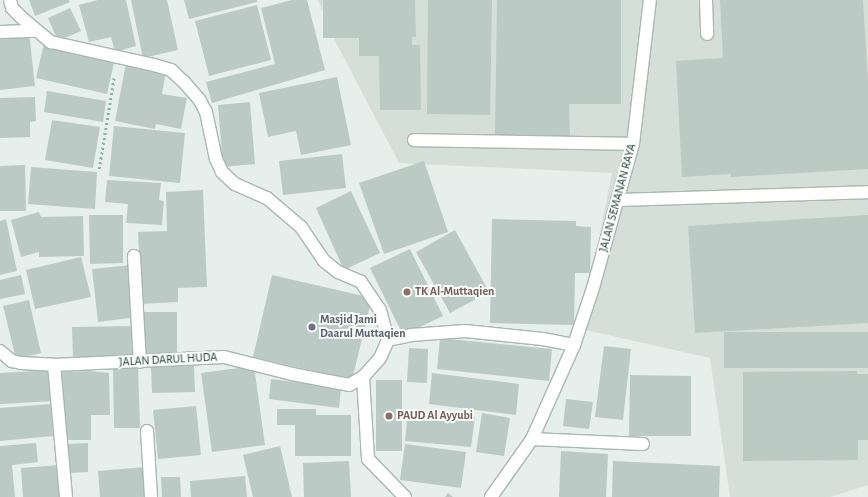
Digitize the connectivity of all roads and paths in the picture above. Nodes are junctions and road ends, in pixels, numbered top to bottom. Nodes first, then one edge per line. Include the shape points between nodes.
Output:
1 (10, 0) edge
2 (650, 0) edge
3 (706, 0) edge
4 (35, 31) junction
5 (0, 32) edge
6 (707, 34) dead end
7 (117, 56) junction
8 (414, 140) dead end
9 (633, 144) junction
10 (99, 169) dead end
11 (868, 192) edge
12 (617, 200) junction
13 (134, 256) dead end
14 (388, 340) junction
15 (574, 345) junction
16 (0, 351) edge
17 (140, 362) junction
18 (54, 365) junction
19 (363, 378) junction
20 (148, 431) dead end
21 (532, 439) junction
22 (643, 444) dead end
23 (66, 497) edge
24 (151, 497) edge
25 (405, 497) edge
26 (491, 497) edge

1 - 4 street via 12,8
2 - 9 street, JALAN SEMANAN RAYA
3 - 6 street
4 - 5 street
4 - 7 street via 51,42
7 - 10 path
7 - 14 street via 170,70 184,82 199,99 206,112 216,158 222,172 235,184 267,198 301,227 324,262 338,272 361,282 380,310
8 - 9 street
9 - 12 street, JALAN SEMANAN RAYA
11 - 12 street
12 - 15 street, JALAN SEMANAN RAYA via 594,288
13 - 17 street
14 - 15 street via 411,335 465,331 543,339
14 - 19 street via 380,358
15 - 21 street, JALAN SEMANAN RAYA
16 - 18 street, JALAN DARUL HUDA via 20,364
17 - 18 street, JALAN DARUL HUDA
17 - 19 street, JALAN DARUL HUDA via 224,357 349,385
18 - 23 street
19 - 25 street via 368,459
20 - 24 street
21 - 22 street
21 - 26 street, JALAN SEMANAN RAYA

